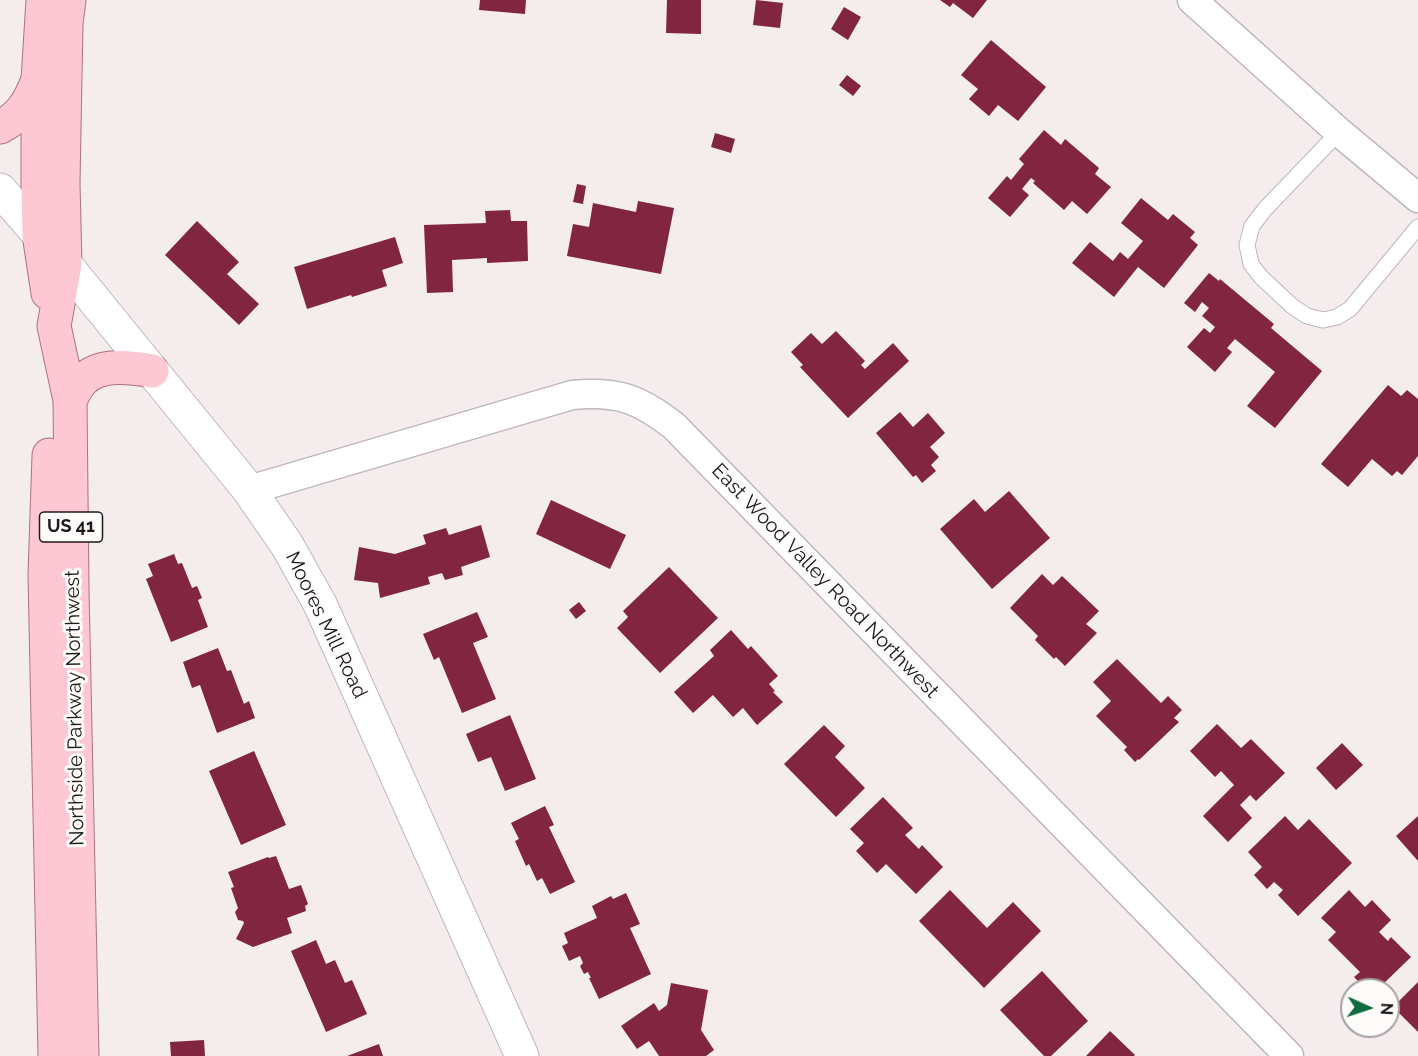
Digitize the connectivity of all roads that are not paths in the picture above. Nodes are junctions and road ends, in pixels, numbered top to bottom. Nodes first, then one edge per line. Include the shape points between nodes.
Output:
1 (43, 0) edge
2 (69, 0) edge
3 (1192, 0) edge
4 (38, 80) junction
5 (0, 127) edge
6 (1339, 132) junction
7 (0, 190) edge
8 (1418, 198) edge
9 (1418, 227) edge
10 (39, 234) junction
11 (65, 264) junction
12 (54, 326) junction
13 (152, 371) junction
14 (70, 400) junction
15 (249, 490) junction
16 (55, 1056) edge
17 (82, 1056) edge
18 (522, 1056) edge
19 (1289, 1056) edge

1 - 4 main road, Northside Parkway Northwest / US 41
2 - 11 main road, Northside Parkway Northwest / US 41 via 63,183
3 - 6 street
4 - 5 main road via 23,109
4 - 10 main road, Northside Parkway Northwest / US 41
6 - 8 street
6 - 9 lane via 1252,226 1247,245 1251,264 1261,277 1306,316 1323,320 1337,317 1350,309
7 - 10 street, Moores Mill Road
10 - 11 street, Moores Mill Road
10 - 12 main road, Northside Parkway Northwest / US 41
11 - 12 main road, Northside Parkway Northwest / US 41
11 - 13 street, Moores Mill Road
12 - 14 main road, Northside Parkway Northwest / US 41
12 - 16 main road, Northside Parkway Northwest / US 41 via 45,575
13 - 14 main road via 120,368 94,373 76,388
13 - 15 street, Moores Mill Road
14 - 17 main road, Northside Parkway Northwest / US 41
15 - 18 street, Moores Mill Road via 287,545 320,604
15 - 19 street, East Wood Valley Road Northwest via 572,395 618,396 647,407 682,435

